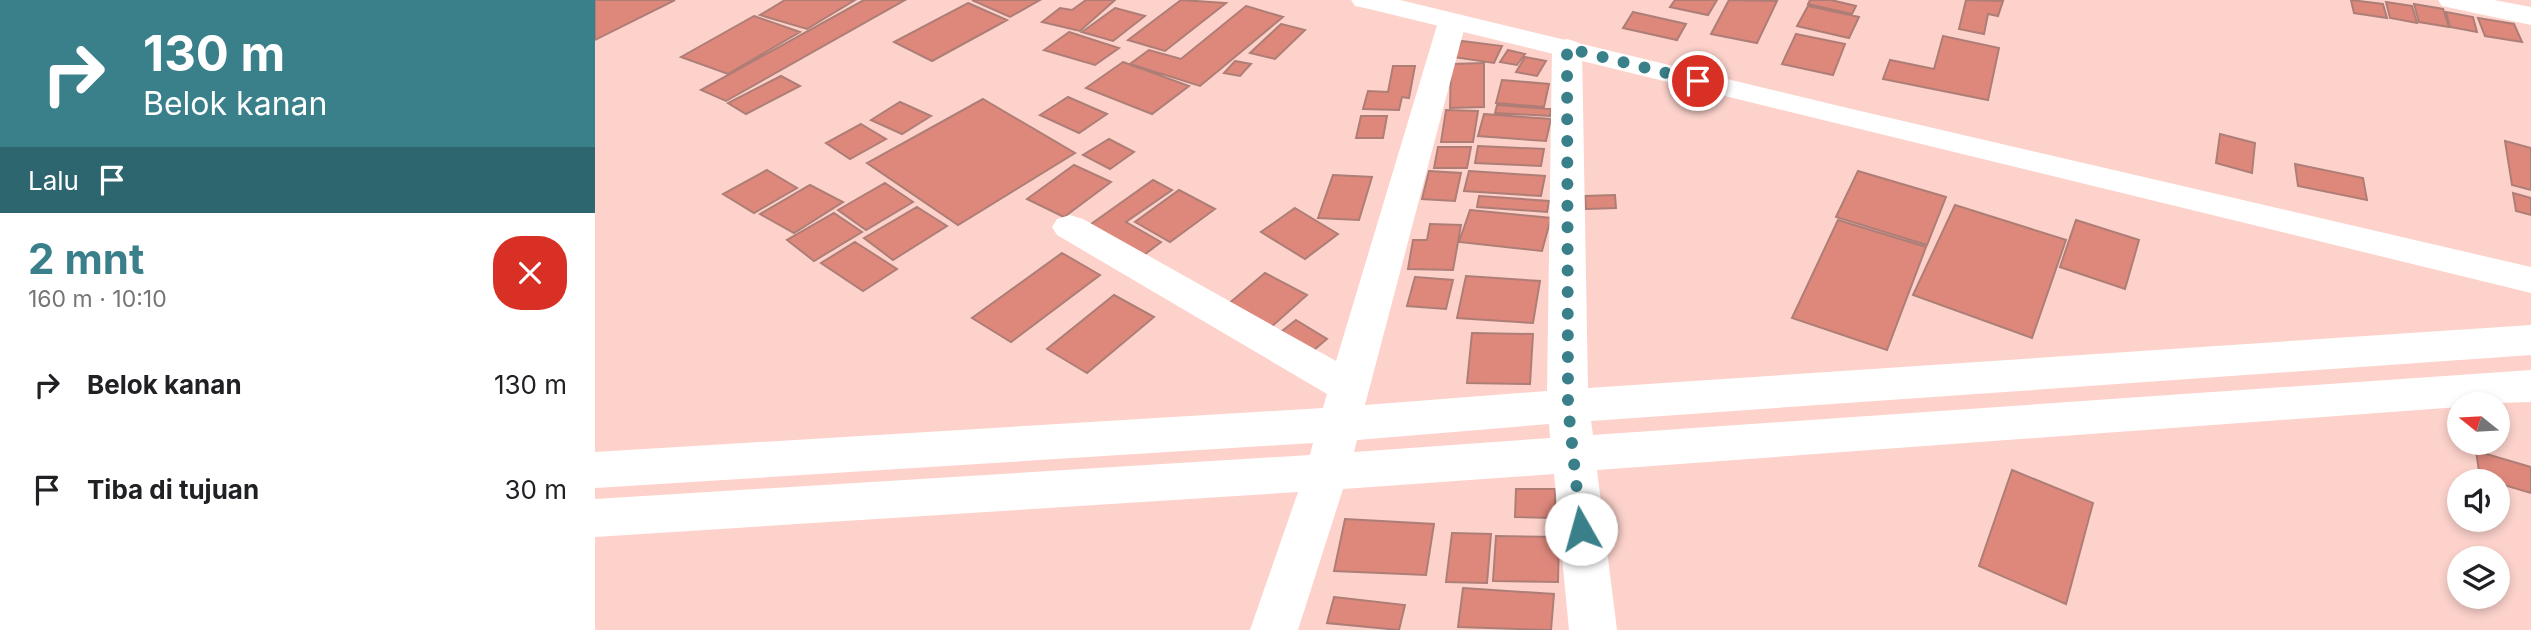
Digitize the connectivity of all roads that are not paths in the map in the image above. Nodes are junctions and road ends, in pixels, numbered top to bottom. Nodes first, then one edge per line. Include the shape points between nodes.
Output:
1 (2452, 0) edge
2 (1380, 2) edge
3 (2531, 16) edge
4 (1452, 22) junction
5 (1567, 48) junction
6 (1070, 227) dead end
7 (2531, 280) edge
8 (2531, 340) edge
9 (2531, 386) edge
10 (1345, 406) junction
11 (1568, 406) junction
12 (1572, 453) junction
13 (595, 470) edge
14 (1327, 472) junction
15 (595, 518) edge
16 (1274, 630) edge
17 (1593, 630) edge

1 - 3 street
2 - 4 street
4 - 5 street
4 - 10 street
5 - 7 street
5 - 11 street
6 - 10 street
8 - 11 street
9 - 12 street
10 - 11 street
10 - 13 street
10 - 14 street
11 - 12 street
12 - 14 street
12 - 17 street
14 - 15 street
14 - 16 street

